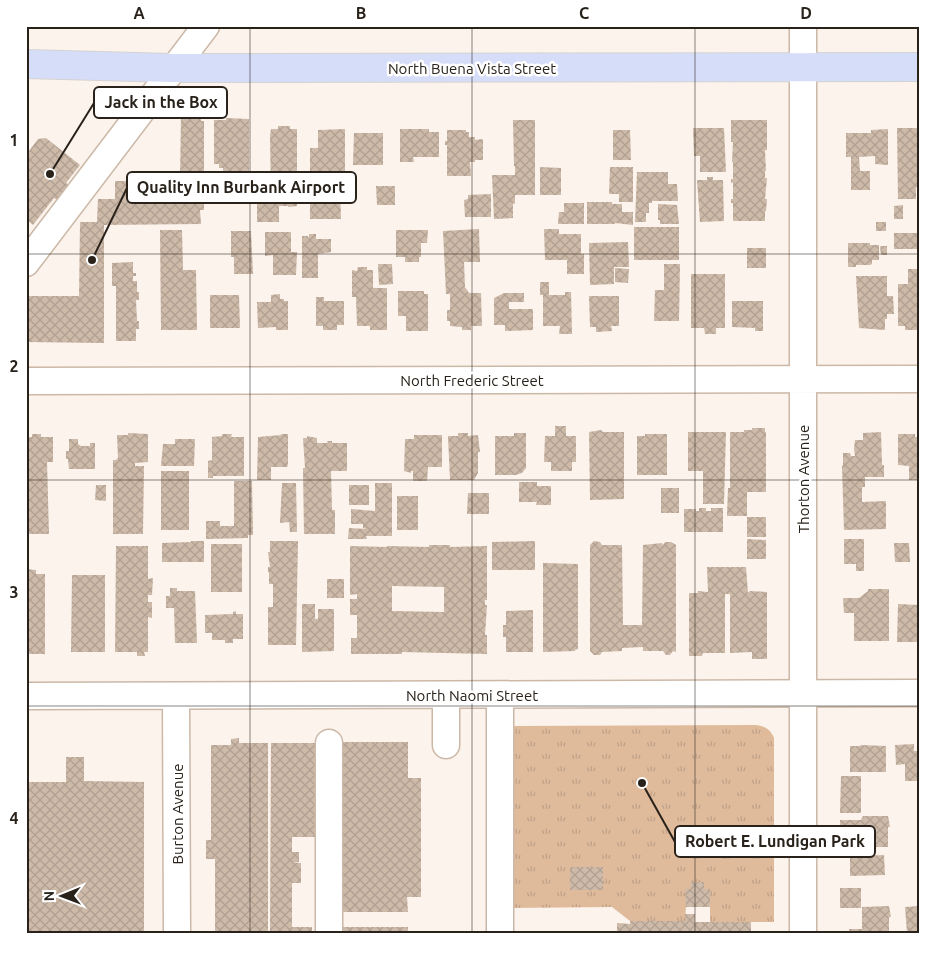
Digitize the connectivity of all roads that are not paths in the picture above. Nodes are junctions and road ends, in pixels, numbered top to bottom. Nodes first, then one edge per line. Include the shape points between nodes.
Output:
1 (206, 26) edge
2 (803, 26) edge
3 (26, 64) edge
4 (919, 67) edge
5 (173, 68) junction
6 (802, 68) junction
7 (26, 263) edge
8 (804, 379) junction
9 (919, 379) edge
10 (26, 381) edge
11 (919, 693) edge
12 (500, 694) junction
13 (803, 694) junction
14 (446, 695) junction
15 (26, 696) edge
16 (176, 696) junction
17 (329, 743) dead end
18 (446, 745) dead end
19 (177, 933) edge
20 (329, 933) edge
21 (500, 933) edge
22 (803, 933) edge

1 - 5 street
2 - 6 street, Thorton Avenue
3 - 5 main road, North Buena Vista Street
4 - 6 main road, North Buena Vista Street
5 - 6 main road, North Buena Vista Street
5 - 7 street
6 - 8 street, Thorton Avenue
8 - 9 street, North Frederic Street
8 - 10 street, North Frederic Street
8 - 13 street, Thorton Avenue
11 - 13 street, North Naomi Street
12 - 13 street, North Naomi Street
12 - 14 street, North Naomi Street
12 - 21 street via 504,884
13 - 22 street, Thorton Avenue
14 - 16 street, North Naomi Street
14 - 18 street
15 - 16 street, North Naomi Street
16 - 19 street, Burton Avenue
17 - 20 street

